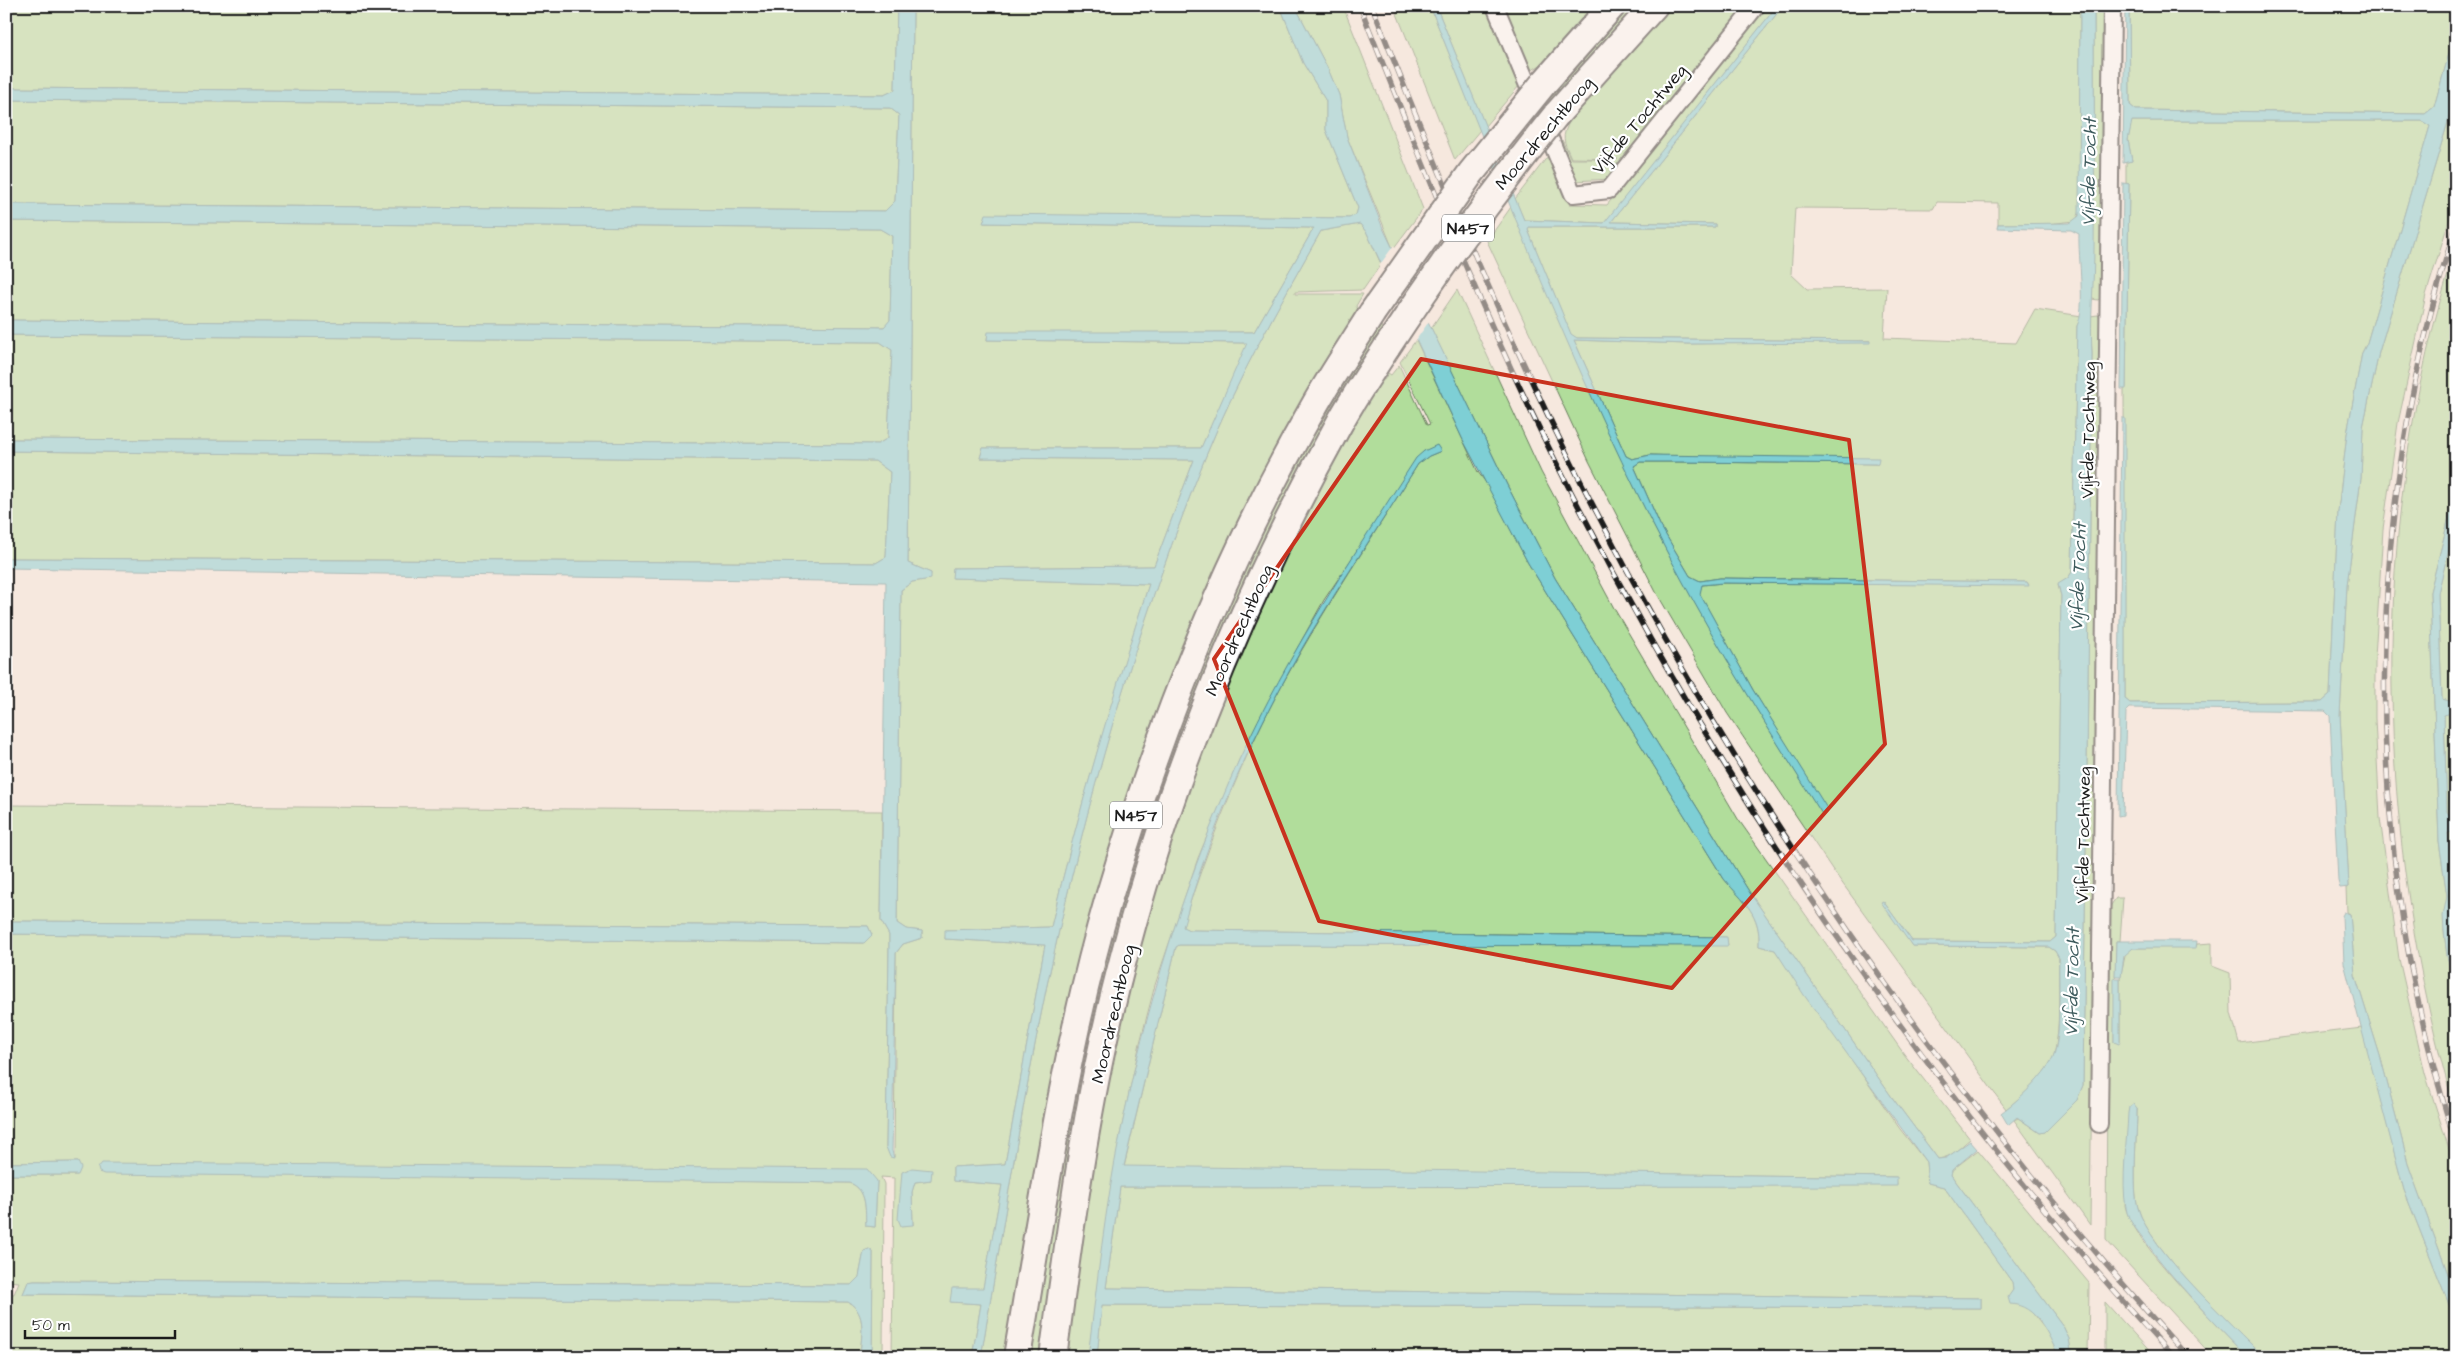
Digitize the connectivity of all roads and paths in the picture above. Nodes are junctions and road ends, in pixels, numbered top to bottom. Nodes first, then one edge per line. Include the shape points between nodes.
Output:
1 (1495, 6) edge
2 (1612, 6) edge
3 (1654, 6) edge
4 (1756, 6) edge
5 (2112, 6) edge
6 (2099, 1124) dead end
7 (1017, 1357) edge
8 (1053, 1357) edge

1 - 4 street, Vijfde Tochtweg via 1573,194 1608,190
2 - 7 main road, Moordrechtboog / N457, bridge via 1471,173 1372,314 1313,407 1235,562 1192,660 1154,759 1109,898 1074,1039
3 - 8 main road, Moordrechtboog / N457, bridge via 1556,115 1482,209 1387,346 1340,422 1260,581 1180,774 1135,918 1102,1048 1070,1233
5 - 6 street, Vijfde Tochtweg

